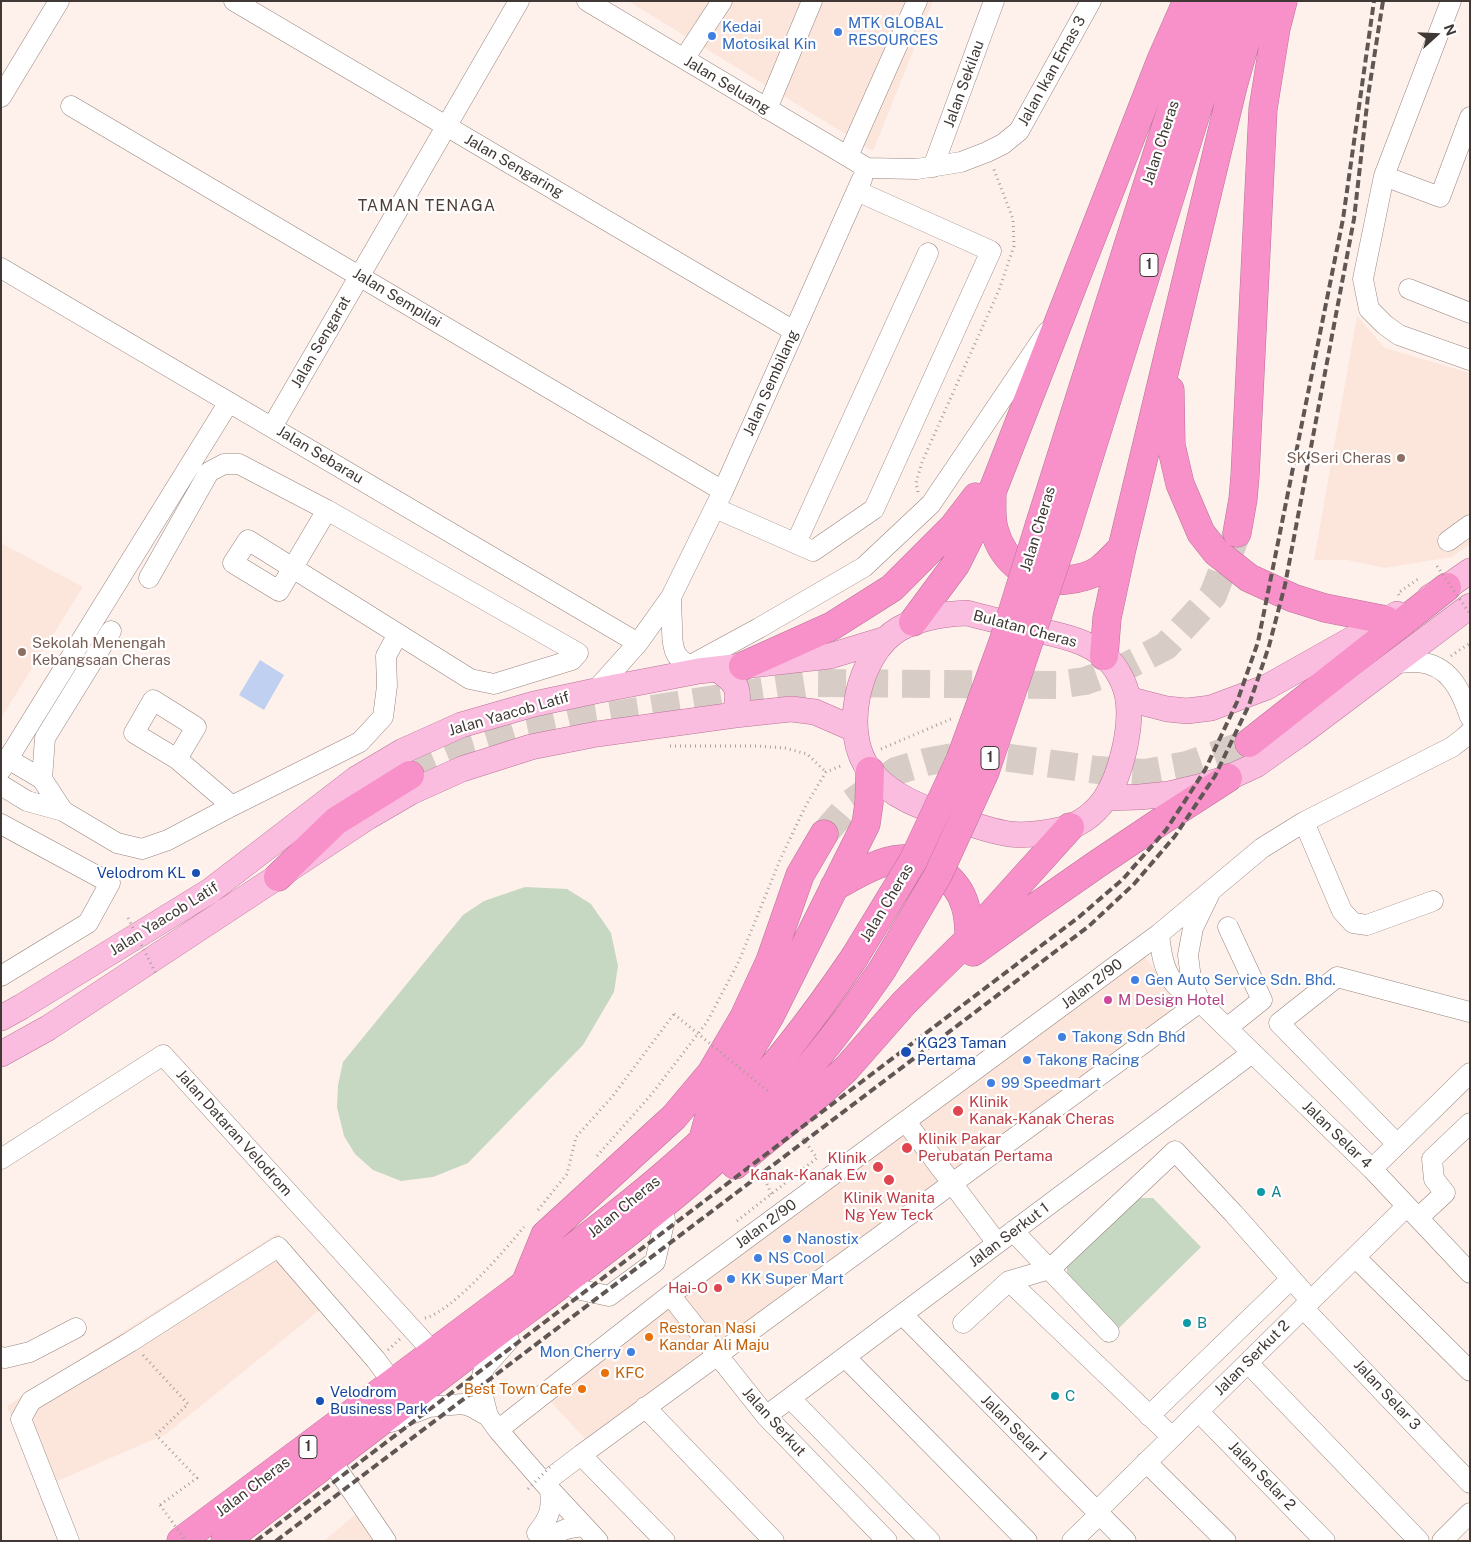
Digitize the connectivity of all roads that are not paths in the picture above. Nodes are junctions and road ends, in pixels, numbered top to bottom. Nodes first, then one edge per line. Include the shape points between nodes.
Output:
1 (59, 1) edge
2 (234, 1) edge
3 (519, 1) edge
4 (587, 1) edge
5 (722, 1) edge
6 (812, 1) edge
7 (917, 1) edge
8 (994, 1) edge
9 (1091, 1) edge
10 (1187, 1) edge
11 (1209, 1) edge
12 (1238, 1) edge
13 (1257, 1) edge
14 (1283, 1) edge
15 (1451, 1) edge
16 (684, 59) junction
17 (2, 95) edge
18 (71, 106) dead end
19 (767, 109) junction
20 (1470, 118) edge
21 (446, 126) junction
22 (848, 156) junction
23 (867, 168) junction
24 (933, 168) junction
25 (1384, 176) junction
26 (857, 191) junction
27 (928, 253) dead end
28 (1, 268) edge
29 (359, 276) junction
30 (1410, 289) dead end
31 (1064, 307) junction
32 (1470, 313) edge
33 (794, 331) junction
34 (1170, 348) junction
35 (1470, 360) edge
36 (229, 402) junction
37 (272, 427) junction
38 (1008, 453) junction
39 (992, 492) junction
40 (719, 499) junction
41 (327, 510) junction
42 (1470, 525) edge
43 (1238, 533) tunnel mouth
44 (1448, 541) dead end
45 (796, 543) junction
46 (1122, 548) junction
47 (1470, 571) edge
48 (1442, 577) junction
49 (149, 578) dead end
50 (671, 597) junction
51 (1470, 606) edge
52 (1386, 620) junction
53 (913, 622) junction
54 (111, 631) dead end
55 (398, 634) junction
56 (886, 639) junction
57 (638, 643) junction
58 (1104, 656) junction
59 (1393, 663) junction
60 (704, 670) junction
61 (595, 690) junction
62 (1128, 699) junction
63 (734, 715) junction
64 (1470, 717) edge
65 (854, 729) junction
66 (1468, 737) edge
67 (1249, 743) tunnel mouth
68 (177, 759) dead end
69 (866, 761) junction
70 (4, 764) edge
71 (410, 775) tunnel mouth
72 (1228, 778) junction
73 (42, 779) junction
74 (1, 785) edge
75 (1106, 798) junction
76 (232, 806) junction
77 (62, 811) junction
78 (1304, 822) junction
79 (1, 824) edge
80 (1070, 827) junction
81 (824, 834) tunnel mouth
82 (278, 877) junction
83 (834, 888) junction
84 (1212, 889) junction
85 (1433, 901) dead end
86 (1228, 927) dead end
87 (1159, 934) junction
88 (969, 939) junction
89 (1, 976) edge
90 (1200, 1002) junction
91 (904, 1003) junction
92 (1470, 1012) edge
93 (1, 1018) edge
94 (1227, 1028) junction
95 (1252, 1053) junction
96 (1, 1054) edge
97 (1470, 1073) edge
98 (906, 1122) junction
99 (1470, 1123) edge
100 (703, 1139) junction
101 (1397, 1144) junction
102 (1, 1159) edge
103 (1372, 1169) junction
104 (952, 1183) junction
105 (1413, 1212) junction
106 (1005, 1237) junction
107 (1355, 1257) junction
108 (1050, 1269) junction
109 (1470, 1273) edge
110 (1291, 1279) junction
111 (1009, 1281) junction
112 (525, 1284) junction
113 (670, 1295) junction
114 (1307, 1304) junction
115 (902, 1314) junction
116 (963, 1323) dead end
117 (76, 1328) dead end
118 (1109, 1332) dead end
119 (509, 1340) junction
120 (434, 1353) junction
121 (717, 1354) junction
122 (467, 1356) junction
123 (1, 1357) edge
124 (844, 1358) junction
125 (1248, 1362) junction
126 (1470, 1371) edge
127 (393, 1383) junction
128 (790, 1398) junction
129 (645, 1407) junction
130 (1198, 1411) junction
131 (766, 1416) junction
132 (1150, 1416) junction
133 (493, 1423) junction
134 (372, 1429) junction
135 (1172, 1437) junction
136 (581, 1454) junction
137 (331, 1460) junction
138 (1146, 1462) junction
139 (1470, 1483) edge
140 (540, 1487) junction
141 (1098, 1512) junction
142 (1470, 1514) edge
143 (584, 1526) junction
144 (242, 1536) edge
145 (542, 1537) edge
146 (69, 1541) edge
147 (181, 1541) edge
148 (386, 1541) edge
149 (598, 1541) edge
150 (665, 1541) edge
151 (774, 1541) edge
152 (887, 1541) edge
153 (930, 1541) edge
154 (1026, 1541) edge
155 (1072, 1541) edge
156 (1126, 1541) edge
157 (1226, 1541) edge
158 (1325, 1541) edge
159 (1419, 1541) edge
160 (1442, 1541) edge

1 - 17 street
2 - 21 street, Jalan Sengaring
3 - 21 street, Jalan Sengarat
4 - 16 street, Jalan Seluang
5 - 16 street
6 - 19 street
7 - 22 street
8 - 24 street, Jalan Sekilau
9 - 24 street, Jalan Ikan Emas 3 via 1019,131 987,152
10 - 31 highway
11 - 100 highway, Jalan Cheras / 1, bridge via 1002,642 960,760 913,861 854,958 773,1068
12 - 122 highway, Jalan Cheras / 1, bridge via 1199,104 1066,531 985,772 938,875 882,970 841,1028 793,1084 738,1140 658,1210
13 - 34 highway via 1233,86
14 - 43 highway via 1263,109 1244,499
15 - 25 street
16 - 19 street, Jalan Seluang
18 - 29 street, Jalan Sempilai
19 - 22 street, Jalan Seluang
20 - 25 street via 1440,198
21 - 29 street, Jalan Sengarat
21 - 33 street, Jalan Sengaring
22 - 23 street, Jalan Seluang
23 - 24 street, Jalan Ikan Emas 3
23 - 26 street, Jalan Sembilang
25 - 35 street via 1363,279 1369,309 1399,335
26 - 33 street, Jalan Sembilang
26 - 45 street, Jalan Sempilai via 991,251 874,509 813,550
27 - 45 street
28 - 36 street, Jalan Sebarau
29 - 37 street, Jalan Sengarat
29 - 40 street, Jalan Sempilai
30 - 32 street
31 - 38 highway
31 - 60 street via 931,504 864,566 759,628
33 - 40 street, Jalan Sembilang
34 - 46 highway
34 - 52 highway via 1171,445 1180,484 1201,533 1211,546 1248,578 1293,598
36 - 37 street, Jalan Sebarau
36 - 70 street
37 - 57 street, Jalan Sebarau
38 - 39 highway
38 - 60 highway via 954,527 892,588 832,626
39 - 46 highway via 994,530 1000,545 1008,559 1031,576 1059,581 1086,576 1099,570
39 - 53 highway via 956,564
40 - 45 street, Jalan Sempilai
40 - 50 street, Jalan Sembilang
41 - 49 street via 239,464 224,464 210,472
41 - 55 street via 293,568
41 - 55 street via 578,653 572,660 494,684 470,679
42 - 44 street
46 - 58 highway via 1107,618
47 - 48 main road
48 - 52 main road
48 - 67 highway
50 - 57 street, Jalan Sembilang
50 - 60 street, Jalan Sembilang via 672,647 678,657
51 - 59 main road
52 - 62 main road via 1266,687 1211,708 1167,709
53 - 56 main road, Bulatan Cheras
53 - 58 main road, Bulatan Cheras via 942,614 967,614 1067,638
54 - 73 street via 45,738
55 - 76 street via 386,656 384,717 360,742
56 - 60 main road, Jalan Yaacob Latif via 830,656
56 - 65 main road, Bulatan Cheras via 870,660 861,683
57 - 61 street, Jalan Sembilang
58 - 62 main road, Bulatan Cheras via 1124,684
59 - 64 street via 1416,662 1437,667 1458,687
59 - 72 main road via 1256,765
60 - 61 main road, Jalan Yaacob Latif
60 - 63 main road via 732,680 738,698
61 - 93 main road, Jalan Yaacob Latif via 461,725 403,751 356,779 210,891
62 - 75 main road, Bulatan Cheras via 1125,746
63 - 65 main road, Jalan Yaacob Latif via 804,710
63 - 82 main road, Jalan Yaacob Latif via 541,745 462,769 411,792 368,817
65 - 69 main road, Bulatan Cheras
66 - 78 street, Jalan 2/90
68 - 76 street
69 - 80 main road, Bulatan Cheras via 892,792 921,807 982,828 1010,834 1032,834
69 - 83 highway via 869,804 866,824
70 - 73 street
71 - 82 highway via 336,821
72 - 75 main road via 1169,794
72 - 91 highway via 1051,895
73 - 77 street
74 - 77 street via 27,801
75 - 80 main road, Bulatan Cheras via 1088,818
76 - 77 street via 168,840 142,849 118,843
78 - 84 street, Jalan 2/90 via 1262,848
78 - 85 street via 1342,911 1353,923 1367,925
79 - 89 street via 110,883 88,923
80 - 88 highway
81 - 112 highway via 800,875 770,961 744,1016 711,1073 674,1117 545,1235
82 - 96 main road, Jalan Yaacob Latif via 48,1028
83 - 88 highway via 864,870 882,864 902,859 918,861 933,867 959,891 969,919
83 - 100 highway via 770,1016 713,1102
84 - 87 street, Jalan 2/90
84 - 90 street, Jalan Selar 4 via 1193,928 1188,955 1191,979
86 - 94 street via 1262,1000
87 - 90 street, Jalan Selar 4 via 1164,965 1174,984
87 - 98 street, Jalan 2/90
88 - 91 highway
90 - 94 street, Jalan Selar 4
90 - 104 street
91 - 119 highway via 846,1068 797,1114 715,1182
92 - 101 street via 1337,977 1279,1023
94 - 95 street, Jalan Selar 4
95 - 103 street, Jalan Selar 4
95 - 106 street, Jalan Serkut 1
97 - 101 street
98 - 104 street
98 - 113 street, Jalan 2/90
99 - 105 street, Jalan Serkut 2 via 1432,1159 1434,1179 1445,1193
100 - 112 highway, Jalan Cheras / 1 via 668,1172
101 - 103 street
102 - 120 street, Jalan Dataran Velodrom via 163,1055
103 - 105 street, Jalan Selar 4
104 - 106 street
104 - 121 street
105 - 107 street, Jalan Serkut 2
105 - 109 street, Jalan Selar 4
106 - 108 street
106 - 115 street, Jalan Serkut 1
107 - 114 street, Jalan Serkut 2
107 - 126 street
108 - 110 street, Jalan Selar 3 via 1175,1151
108 - 111 street
108 - 118 street
110 - 114 street, Jalan Selar 3
110 - 132 street
111 - 116 street
111 - 132 street
112 - 120 highway, Jalan Cheras / 1
113 - 121 street, Jalan Serkut
113 - 133 street, Jalan 2/90 via 512,1418
114 - 125 street, Jalan Serkut 2
114 - 139 street, Jalan Selar 3
115 - 124 street, Jalan Serkut 1
115 - 141 street, Jalan Selar 1
117 - 123 street via 30,1352
119 - 122 highway
119 - 133 street via 484,1368 480,1385
120 - 127 highway, Jalan Cheras / 1
121 - 129 street
121 - 131 street, Jalan Serkut
122 - 134 highway, Jalan Cheras / 1
124 - 128 street, Jalan Serkut 1
124 - 154 street
125 - 130 street, Jalan Serkut 2
125 - 159 street
127 - 146 street via 278,1247 130,1342 31,1400 21,1419
127 - 147 highway, Jalan Cheras / 1
128 - 131 street, Jalan Serkut 1
128 - 153 street, Jalan Serkut
129 - 136 street
129 - 151 street
130 - 135 street, Jalan Serkut 2
130 - 158 street, Jalan Selar 2
131 - 152 street, Jalan Serkut
132 - 135 street
133 - 134 street via 472,1407 462,1404 429,1407
133 - 140 street
134 - 137 highway, Jalan Cheras / 1
135 - 138 street, Jalan Serkut 2
136 - 140 street
136 - 150 street
137 - 144 highway, Jalan Cheras / 1
137 - 148 street
138 - 141 street, Jalan Serkut 2
138 - 157 street
140 - 143 street
140 - 145 street via 551,1506
141 - 155 street, Jalan Serkut 2
141 - 156 street, Jalan Selar 1
142 - 160 street
143 - 145 street
143 - 149 street

